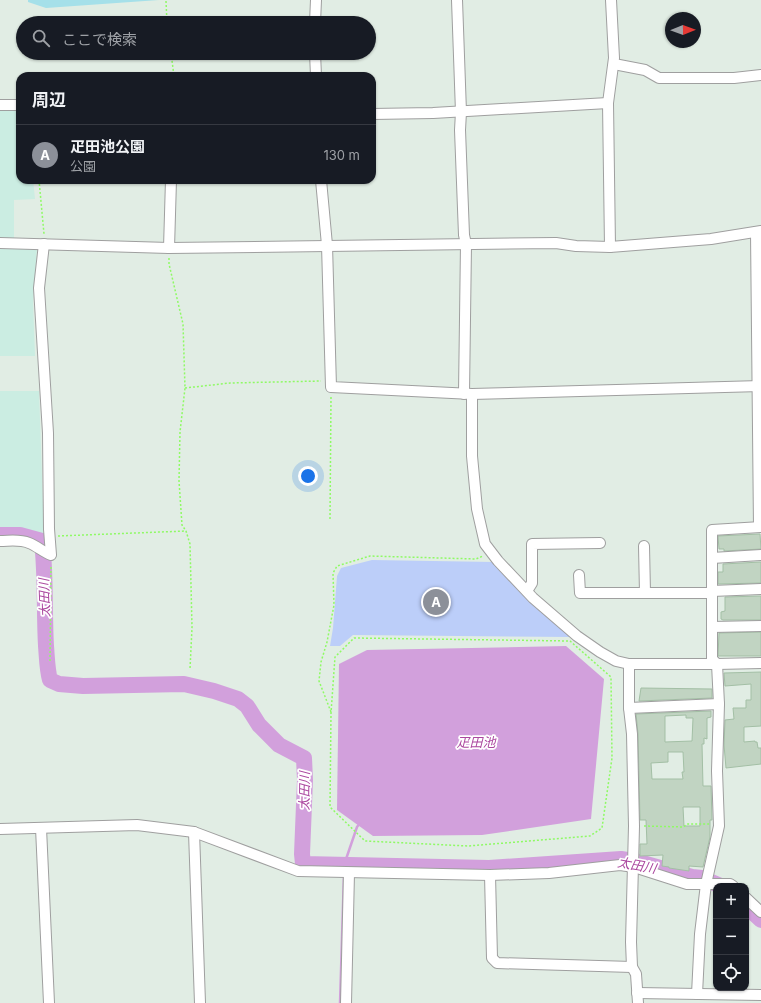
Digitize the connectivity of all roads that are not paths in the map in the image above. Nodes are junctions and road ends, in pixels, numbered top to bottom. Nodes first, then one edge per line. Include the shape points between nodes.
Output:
1 (316, 0) edge
2 (457, 0) edge
3 (611, 0) edge
4 (315, 16) edge
5 (315, 60) edge
6 (614, 64) junction
7 (315, 72) edge
8 (761, 75) edge
9 (608, 103) junction
10 (0, 105) edge
11 (16, 105) edge
12 (461, 112) junction
13 (376, 114) edge
14 (171, 184) edge
15 (321, 184) edge
16 (758, 231) edge
17 (0, 243) edge
18 (44, 244) junction
19 (466, 244) junction
20 (327, 246) junction
21 (610, 246) junction
22 (169, 248) junction
23 (759, 386) edge
24 (468, 394) junction
25 (760, 527) edge
26 (0, 541) edge
27 (600, 543) dead end
28 (644, 546) dead end
29 (761, 555) edge
30 (712, 558) junction
31 (579, 575) dead end
32 (761, 589) edge
33 (527, 591) junction
34 (712, 592) junction
35 (645, 593) junction
36 (761, 626) edge
37 (712, 627) junction
38 (761, 663) edge
39 (629, 664) junction
40 (717, 664) junction
41 (719, 704) junction
42 (629, 708) junction
43 (42, 828) junction
44 (0, 829) edge
45 (194, 832) junction
46 (634, 868) junction
47 (349, 872) junction
48 (490, 875) junction
49 (706, 884) junction
50 (713, 884) edge
51 (749, 901) edge
52 (761, 912) edge
53 (632, 967) junction
54 (697, 994) junction
55 (761, 995) edge
56 (637, 998) edge
57 (49, 1003) edge
58 (200, 1003) edge
59 (346, 1003) edge

1 - 4 street
2 - 12 street
3 - 6 street
5 - 7 street
6 - 8 street via 645,70 659,78 734,78
6 - 9 street
9 - 12 street
9 - 21 street
10 - 11 street
12 - 13 street
12 - 19 street
14 - 22 street
15 - 20 street
16 - 21 street via 711,239
16 - 23 street
17 - 18 street
18 - 22 street
18 - 26 street via 39,288 48,433 51,555 19,540
19 - 20 street
19 - 21 street via 556,243
19 - 24 street
20 - 22 street
20 - 24 street via 331,384
23 - 24 street
23 - 25 street
24 - 33 street via 476,509 486,544
25 - 30 street via 712,530
27 - 33 street via 532,544 532,584
28 - 35 street
29 - 30 street
30 - 34 street
31 - 35 street via 580,593
32 - 34 street
33 - 39 street via 583,640 616,661
34 - 35 street
34 - 37 street
36 - 37 street
37 - 40 street via 712,659
38 - 40 street
39 - 40 street
39 - 42 street
40 - 41 street
41 - 42 street
41 - 49 street via 719,824
42 - 46 street via 632,734
43 - 44 street
43 - 45 street via 138,825
43 - 57 street
45 - 47 street via 298,871
45 - 58 street
46 - 48 street via 620,865 549,873
46 - 49 street via 687,884
46 - 53 street
47 - 48 street
47 - 59 street
48 - 53 street via 492,958 497,963
49 - 50 street
49 - 54 street
51 - 52 street
53 - 56 street via 636,974
54 - 55 street
54 - 56 street

